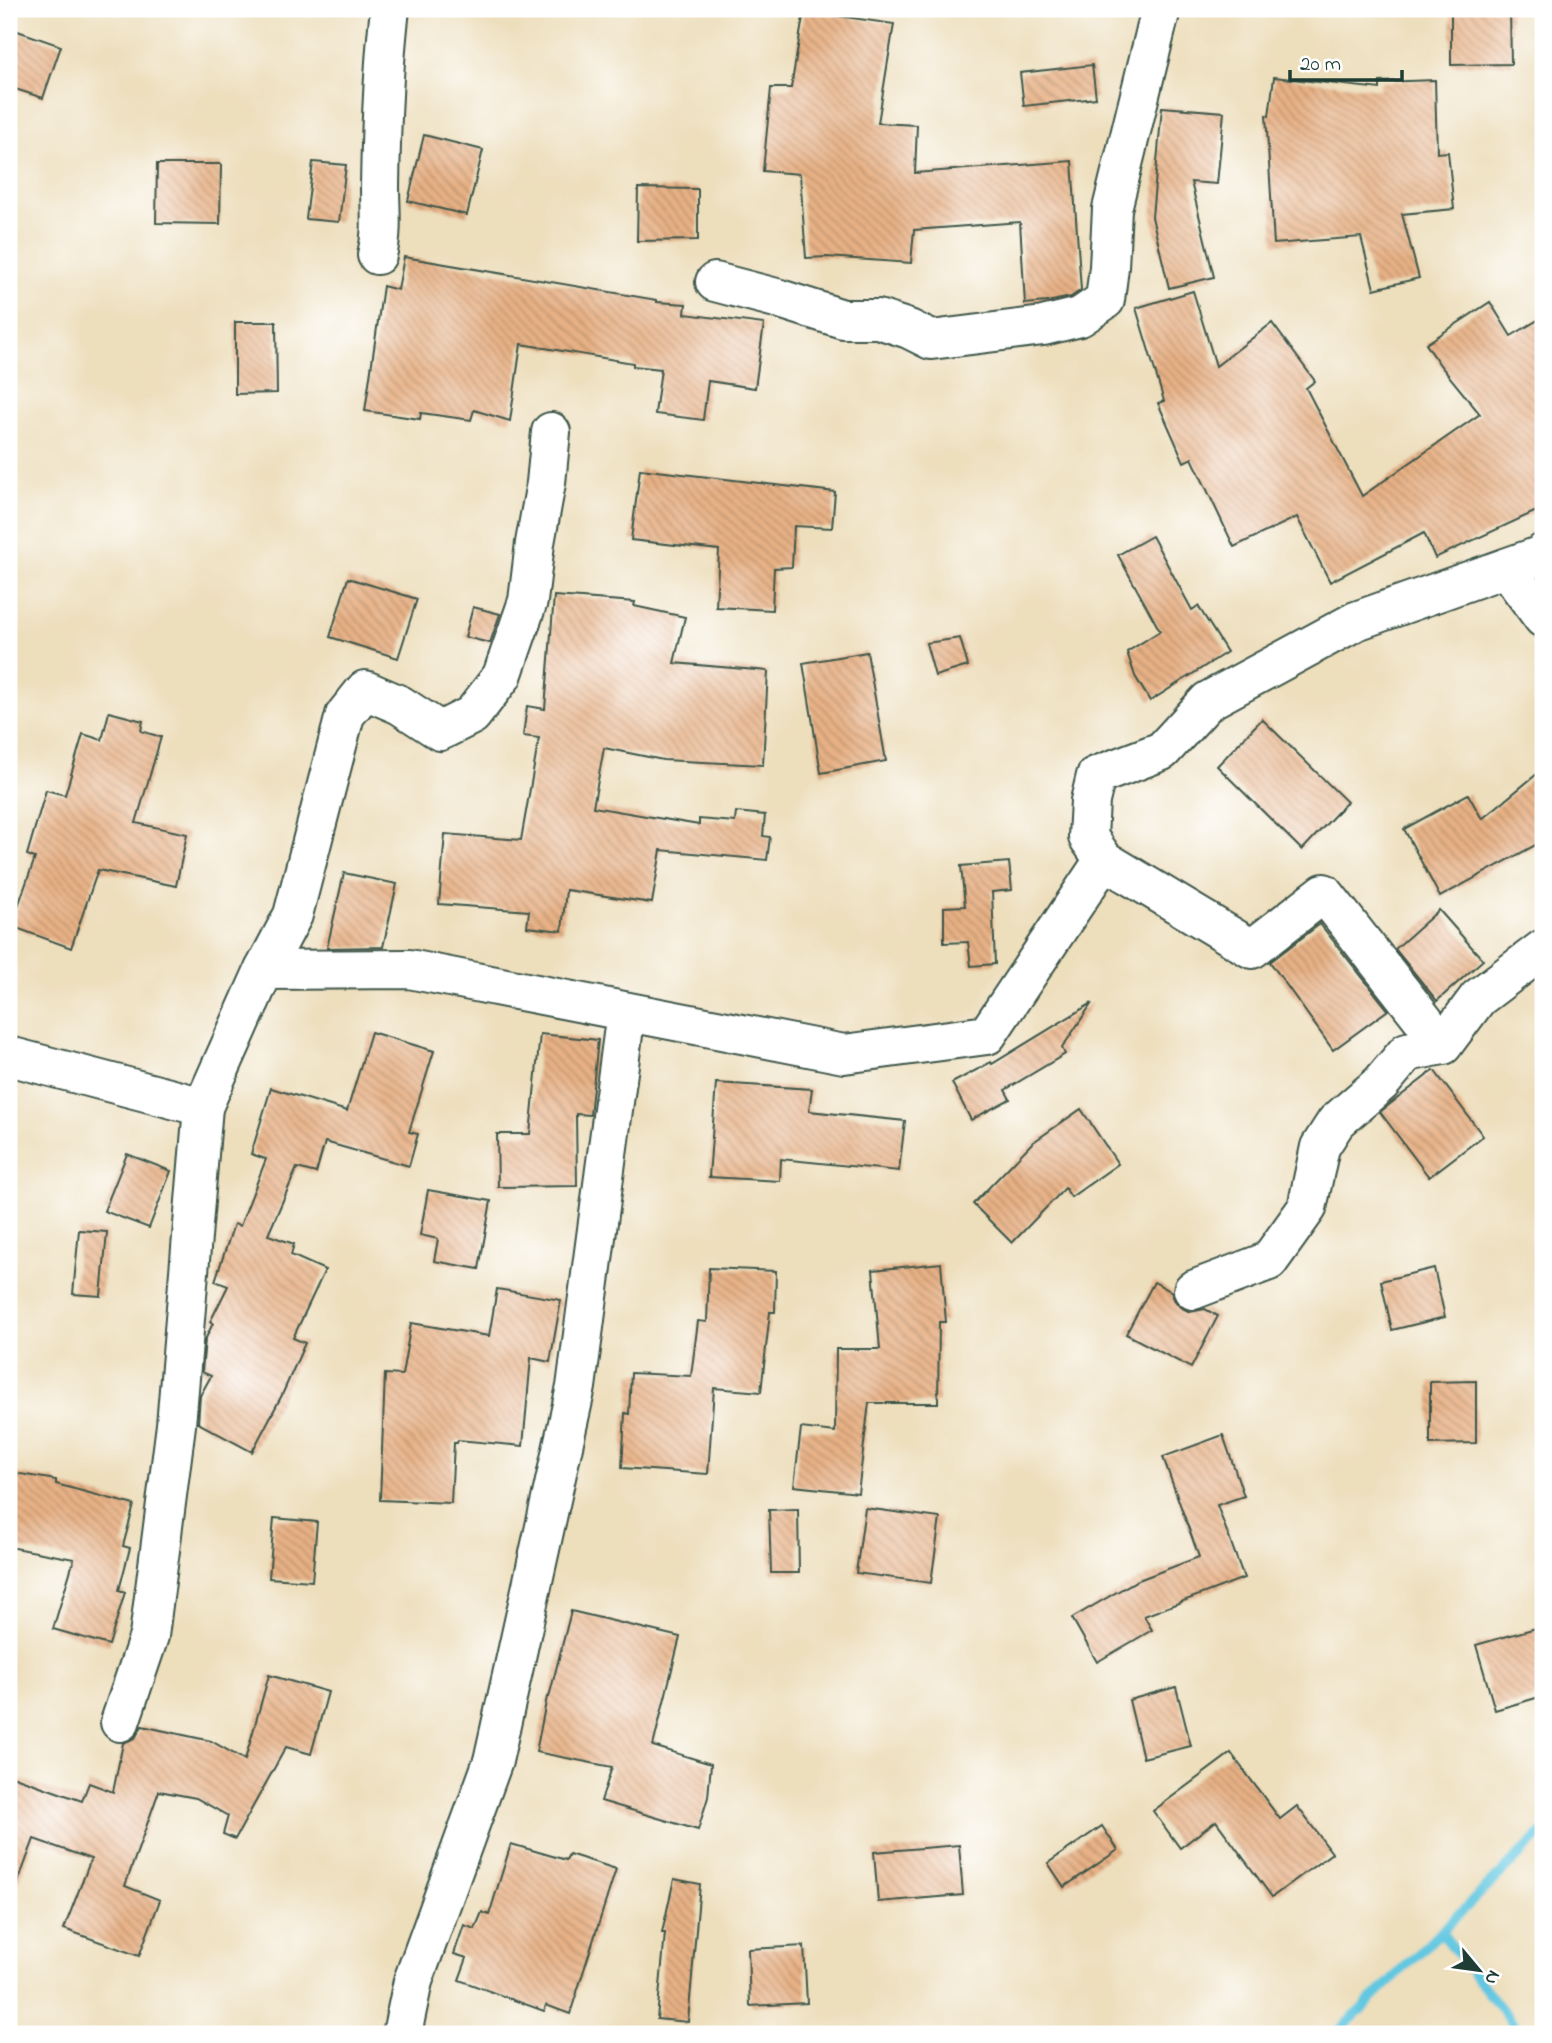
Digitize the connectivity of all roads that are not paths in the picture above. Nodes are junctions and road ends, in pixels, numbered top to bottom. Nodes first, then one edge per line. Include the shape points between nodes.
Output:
1 (390, 9) edge
2 (1161, 9) edge
3 (377, 255) dead end
4 (715, 282) dead end
5 (551, 432) dead end
6 (1543, 553) edge
7 (1506, 568) junction
8 (1543, 618) edge
9 (1104, 860) junction
10 (1543, 949) edge
11 (264, 970) junction
12 (626, 1012) junction
13 (1443, 1045) junction
14 (9, 1056) edge
15 (203, 1108) junction
16 (1193, 1290) dead end
17 (120, 1722) dead end
18 (402, 2034) edge

1 - 3 street via 384,59 382,238
2 - 4 street via 1112,209 1105,300 1080,317 931,340 878,319 843,319
5 - 11 street via 528,600 502,676 472,715 440,731 400,705 365,690 345,715 293,915
6 - 7 street
7 - 8 street
7 - 9 street via 1356,621 1208,701 1162,751 1096,776 1088,837
9 - 12 street via 987,1035 844,1054
9 - 13 street via 1252,949 1324,893
10 - 13 street via 1478,998
11 - 12 street via 409,970
11 - 15 street
12 - 18 street via 573,1400 493,1761 413,1981
13 - 16 street via 1407,1052 1381,1083 1336,1122 1321,1147 1307,1208 1269,1261
14 - 15 street
15 - 17 street via 176,1425 149,1636

